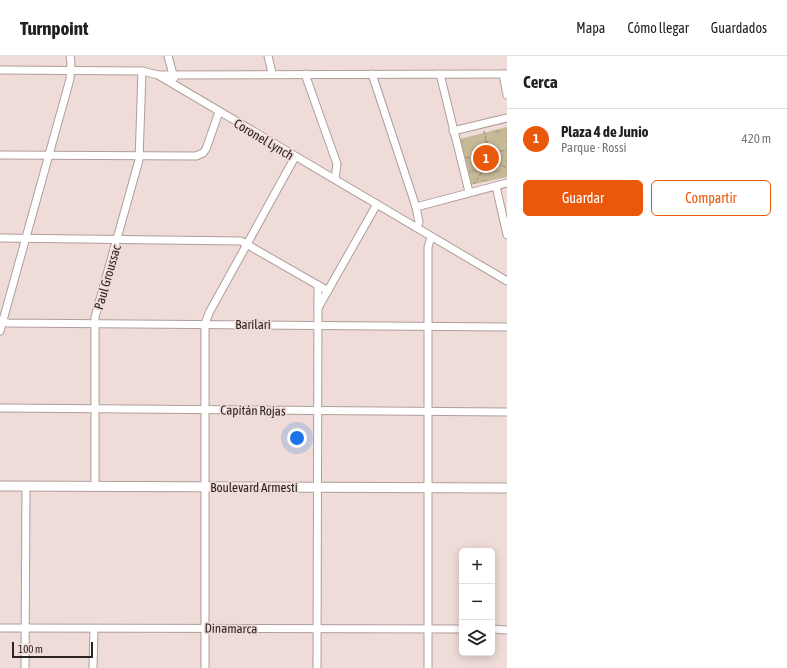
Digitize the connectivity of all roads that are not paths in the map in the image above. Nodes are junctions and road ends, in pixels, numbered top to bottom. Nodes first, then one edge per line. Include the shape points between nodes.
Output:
1 (70, 56) edge
2 (168, 56) edge
3 (268, 56) edge
4 (0, 70) edge
5 (71, 71) junction
6 (142, 71) junction
7 (272, 73) junction
8 (305, 74) junction
9 (372, 74) junction
10 (440, 74) junction
11 (505, 74) edge
12 (158, 75) junction
13 (174, 75) junction
14 (176, 86) junction
15 (507, 95) edge
16 (219, 112) junction
17 (507, 118) edge
18 (453, 131) junction
19 (0, 154) edge
20 (49, 154) junction
21 (140, 155) junction
22 (295, 157) junction
23 (335, 179) junction
24 (507, 183) edge
25 (496, 186) junction
26 (469, 192) junction
27 (378, 204) junction
28 (416, 207) junction
29 (417, 228) junction
30 (507, 235) edge
31 (431, 237) junction
32 (0, 238) edge
33 (26, 239) junction
34 (117, 241) junction
35 (246, 244) junction
36 (507, 281) edge
37 (318, 285) junction
38 (328, 291) junction
39 (317, 310) junction
40 (1, 321) edge
41 (205, 324) junction
42 (94, 325) junction
43 (317, 325) junction
44 (429, 326) junction
45 (507, 327) edge
46 (0, 331) edge
47 (0, 408) edge
48 (206, 409) junction
49 (94, 410) junction
50 (317, 411) junction
51 (429, 411) junction
52 (507, 412) edge
53 (0, 486) edge
54 (26, 486) junction
55 (95, 486) junction
56 (206, 487) junction
57 (316, 487) junction
58 (429, 488) junction
59 (507, 488) edge
60 (0, 628) edge
61 (205, 628) junction
62 (25, 629) junction
63 (94, 629) junction
64 (317, 629) junction
65 (428, 629) junction
66 (459, 629) edge
67 (495, 629) edge
68 (507, 630) edge
69 (25, 668) edge
70 (94, 668) edge
71 (205, 668) edge
72 (317, 668) edge
73 (428, 668) edge

1 - 5 street
2 - 13 street
3 - 7 street
4 - 5 street, Coronel Lynch
5 - 6 street, Coronel Lynch
5 - 20 street
6 - 12 street, Coronel Lynch
6 - 21 street, Paul Groussac
7 - 8 street
7 - 13 street
8 - 9 street
8 - 23 street via 337,164
9 - 10 street
9 - 28 street
10 - 11 street
10 - 18 street
11 - 15 street
12 - 13 street
12 - 14 street, Coronel Lynch
13 - 14 street
14 - 16 street, Coronel Lynch
16 - 21 street via 206,150 200,155
16 - 22 street, Coronel Lynch
17 - 18 street
18 - 26 street
19 - 20 street
20 - 21 street
20 - 33 street
21 - 34 street, Paul Groussac
22 - 23 street, Coronel Lynch
22 - 35 street
23 - 27 street, Coronel Lynch
24 - 25 street
25 - 26 street
25 - 30 street
26 - 28 street
27 - 29 street, Coronel Lynch
27 - 38 street
28 - 29 street via 419,222
29 - 31 street, Coronel Lynch
31 - 36 street, Coronel Lynch
31 - 44 street via 428,247
32 - 33 street
33 - 34 street
33 - 40 street
34 - 35 street via 237,241
34 - 42 street, Paul Groussac
35 - 37 street
35 - 41 street
37 - 38 street
37 - 39 street
38 - 39 street
39 - 43 street
40 - 42 street, Barilari
40 - 46 street
41 - 42 street, Barilari
41 - 43 street, Barilari
41 - 48 street
42 - 49 street, Paul Groussac
43 - 44 street, Barilari
43 - 50 street
44 - 45 street, Barilari
44 - 51 street
47 - 49 street, Capitán Rojas
48 - 49 street, Capitán Rojas
48 - 50 street, Capitán Rojas
48 - 56 street
49 - 55 street, Paul Groussac
50 - 51 street, Capitán Rojas
50 - 57 street
51 - 52 street, Capitán Rojas
51 - 58 street
53 - 54 main road, Boulevard Armesti
54 - 55 main road, Boulevard Armesti
54 - 62 street
55 - 56 main road, Boulevard Armesti
56 - 57 main road, Boulevard Armesti
56 - 61 street
57 - 58 main road, Boulevard Armesti
57 - 64 street
58 - 59 main road, Boulevard Armesti
58 - 65 street
60 - 62 street, Dinamarca
61 - 63 street, Dinamarca
61 - 64 street, Dinamarca
61 - 71 street
62 - 63 street, Dinamarca
62 - 69 street
63 - 70 street
64 - 65 street, Dinamarca
64 - 72 street
65 - 66 street, Dinamarca
65 - 73 street
67 - 68 street

